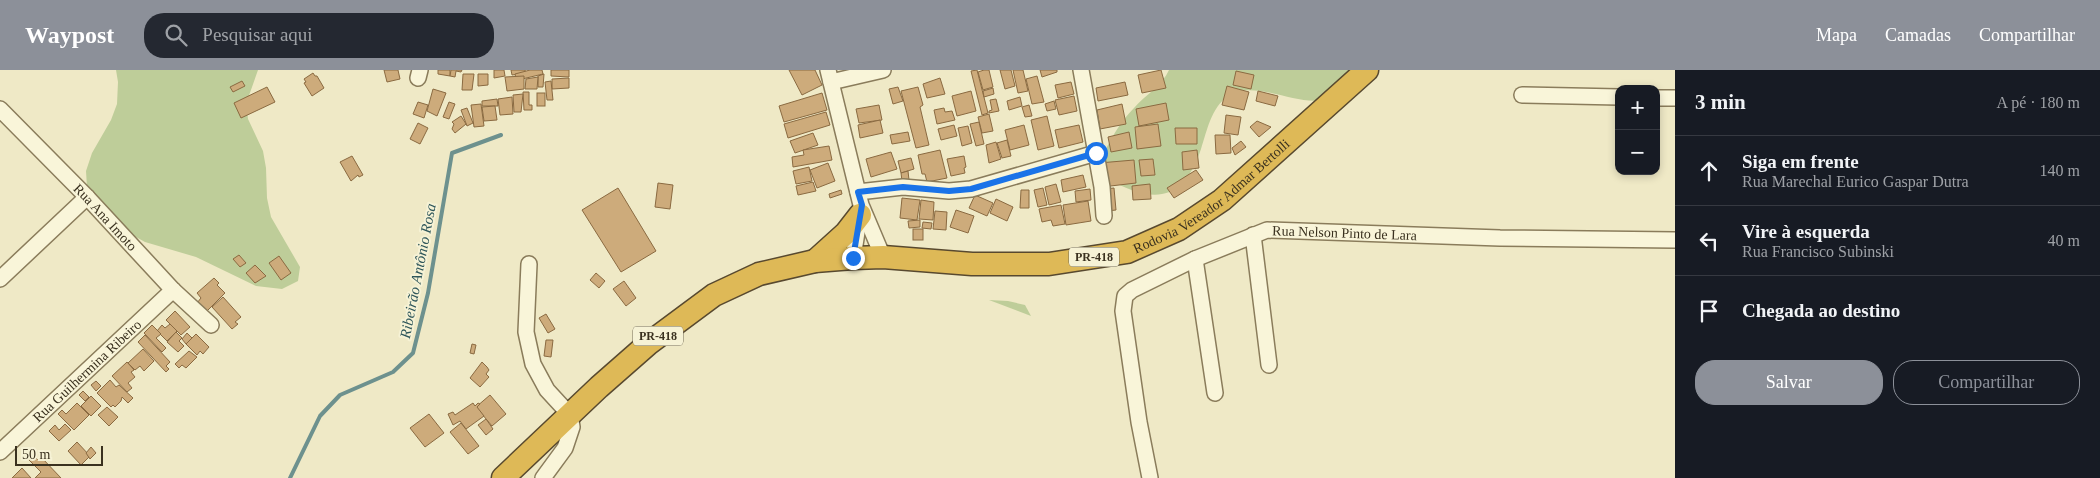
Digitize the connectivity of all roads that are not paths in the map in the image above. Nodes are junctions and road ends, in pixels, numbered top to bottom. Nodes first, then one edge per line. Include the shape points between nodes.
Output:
1 (883, 70) edge
2 (1081, 70) edge
3 (1367, 70) edge
4 (830, 76) edge
5 (1522, 95) dead end
6 (1615, 97) edge
7 (1660, 98) edge
8 (1675, 98) edge
9 (0, 109) edge
10 (1096, 153) junction
11 (87, 197) junction
12 (860, 204) junction
13 (1104, 216) dead end
14 (1253, 235) junction
15 (1675, 240) edge
16 (853, 258) junction
17 (883, 258) junction
18 (1195, 259) junction
19 (815, 261) junction
20 (529, 264) dead end
21 (0, 279) edge
22 (173, 290) junction
23 (211, 325) dead end
24 (1269, 365) dead end
25 (1215, 393) dead end
26 (570, 415) junction
27 (0, 452) edge
28 (503, 478) edge
29 (543, 478) edge
30 (1150, 478) edge

1 - 4 street
2 - 10 street
3 - 17 highway, Rodovia Vereador Admar Bertolli / PR-418 via 1222,200 1179,229 1127,252 1049,264 972,264
4 - 12 street
5 - 6 street
7 - 8 street
9 - 11 street, Rua Ana Imoto
10 - 12 street via 971,189 949,191 903,187
10 - 13 street
11 - 21 street
11 - 22 street, Rua Ana Imoto
12 - 16 street
12 - 17 street
12 - 19 highway via 846,233
14 - 15 street, Rua Nelson Pinto de Lara via 1267,230
14 - 18 street, Rua Nelson Pinto de Lara
14 - 24 street
16 - 17 highway, Rodovia Vereador Admar Bertolli / PR-418
16 - 19 highway, Rodovia Vereador Admar Bertolli / PR-418
18 - 25 street
18 - 30 street, Rua Nelson Pinto de Lara via 1125,296 1123,311
19 - 26 highway, Rodovia Vereador Admar Bertolli / PR-418 via 759,274 714,296 648,344
20 - 26 street via 526,332 533,364 547,390
22 - 23 street, Rua Ana Imoto
22 - 27 street, Rua Guilhermina Ribeiro
26 - 28 highway, Rodovia Vereador Admar Bertolli / PR-418
26 - 29 street via 570,437

